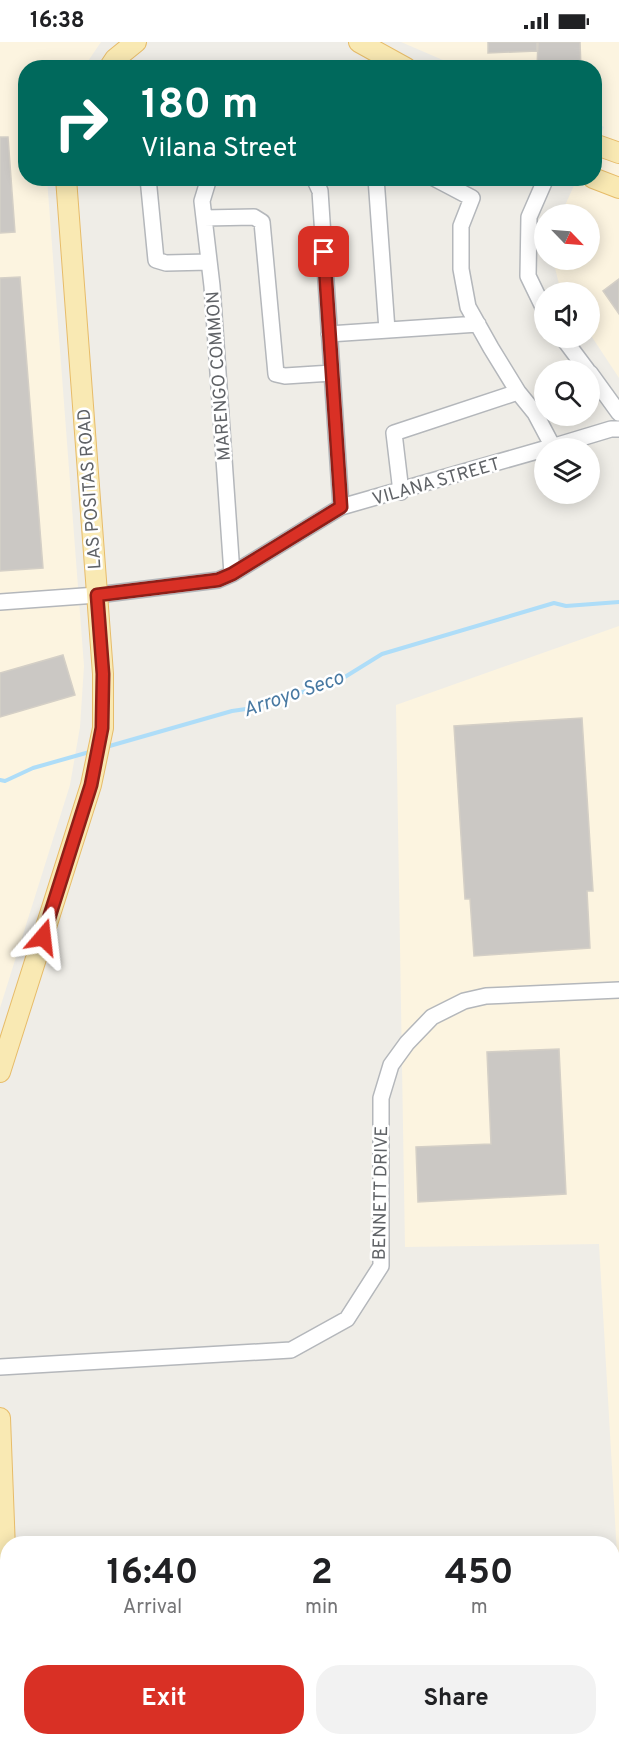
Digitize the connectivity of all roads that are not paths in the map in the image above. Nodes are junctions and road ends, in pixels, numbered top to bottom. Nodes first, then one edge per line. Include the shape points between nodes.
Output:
1 (136, 42) edge
2 (359, 42) edge
3 (114, 60) edge
4 (392, 60) edge
5 (602, 147) edge
6 (619, 153) edge
7 (602, 181) edge
8 (67, 186) edge
9 (149, 186) edge
10 (207, 186) edge
11 (318, 186) edge
12 (377, 186) edge
13 (449, 186) edge
14 (543, 186) edge
15 (619, 188) edge
16 (204, 218) junction
17 (209, 262) junction
18 (534, 288) edge
19 (478, 324) junction
20 (387, 330) junction
21 (329, 334) junction
22 (332, 373) junction
23 (600, 388) edge
24 (518, 392) junction
25 (619, 413) edge
26 (619, 429) edge
27 (544, 438) edge
28 (581, 438) edge
29 (534, 452) edge
30 (401, 492) junction
31 (341, 507) junction
32 (232, 574) junction
33 (97, 595) junction
34 (0, 602) edge
35 (619, 990) edge
36 (0, 1072) edge
37 (0, 1367) edge
38 (0, 1418) edge
39 (4, 1536) edge

1 - 3 main road
2 - 4 main road
5 - 6 main road
7 - 15 main road
8 - 33 main road, LAS POSITAS ROAD
9 - 17 street via 156,260
10 - 16 street, MARENGO COMMON via 202,201
11 - 21 street
12 - 20 street
13 - 19 street via 472,198 461,226 461,269 468,307
14 - 18 street via 529,217 528,276
16 - 17 street, MARENGO COMMON
16 - 22 street via 254,217 262,222 276,374
17 - 32 street, MARENGO COMMON
19 - 20 street
19 - 24 street
20 - 21 street
21 - 22 street
22 - 31 street
23 - 25 street
24 - 27 street via 535,413
24 - 30 street via 394,433
26 - 28 street, VILANA STREET
29 - 30 street, VILANA STREET
30 - 31 street, VILANA STREET
31 - 32 street, VILANA STREET
32 - 33 street, VILANA STREET via 218,580
33 - 34 street, VILANA STREET
33 - 36 main road, LAS POSITAS ROAD via 104,704 91,785
35 - 37 street, BENNETT DRIVE via 486,996 464,1001 432,1017 407,1043 391,1065 381,1098 381,1266 347,1319 291,1350
38 - 39 main road

